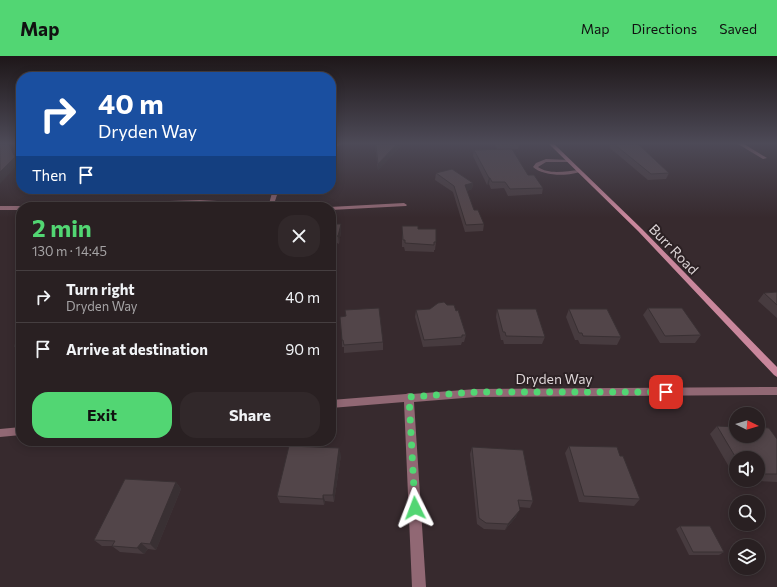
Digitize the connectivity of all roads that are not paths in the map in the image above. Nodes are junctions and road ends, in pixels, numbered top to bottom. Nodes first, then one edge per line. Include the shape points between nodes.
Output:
1 (537, 169) edge
2 (576, 169) edge
3 (578, 171) junction
4 (404, 205) dead end
5 (0, 208) edge
6 (16, 208) edge
7 (336, 208) edge
8 (777, 373) edge
9 (777, 391) edge
10 (409, 397) junction
11 (336, 404) edge
12 (16, 431) edge
13 (0, 433) edge
14 (419, 587) edge

1 - 3 lane via 548,173
2 - 3 street, Burr Road
3 - 8 street, Burr Road via 640,230
4 - 7 street
5 - 6 street
9 - 10 street, Dryden Way via 476,392
10 - 11 street, Dryden Way
10 - 14 street
12 - 13 street

